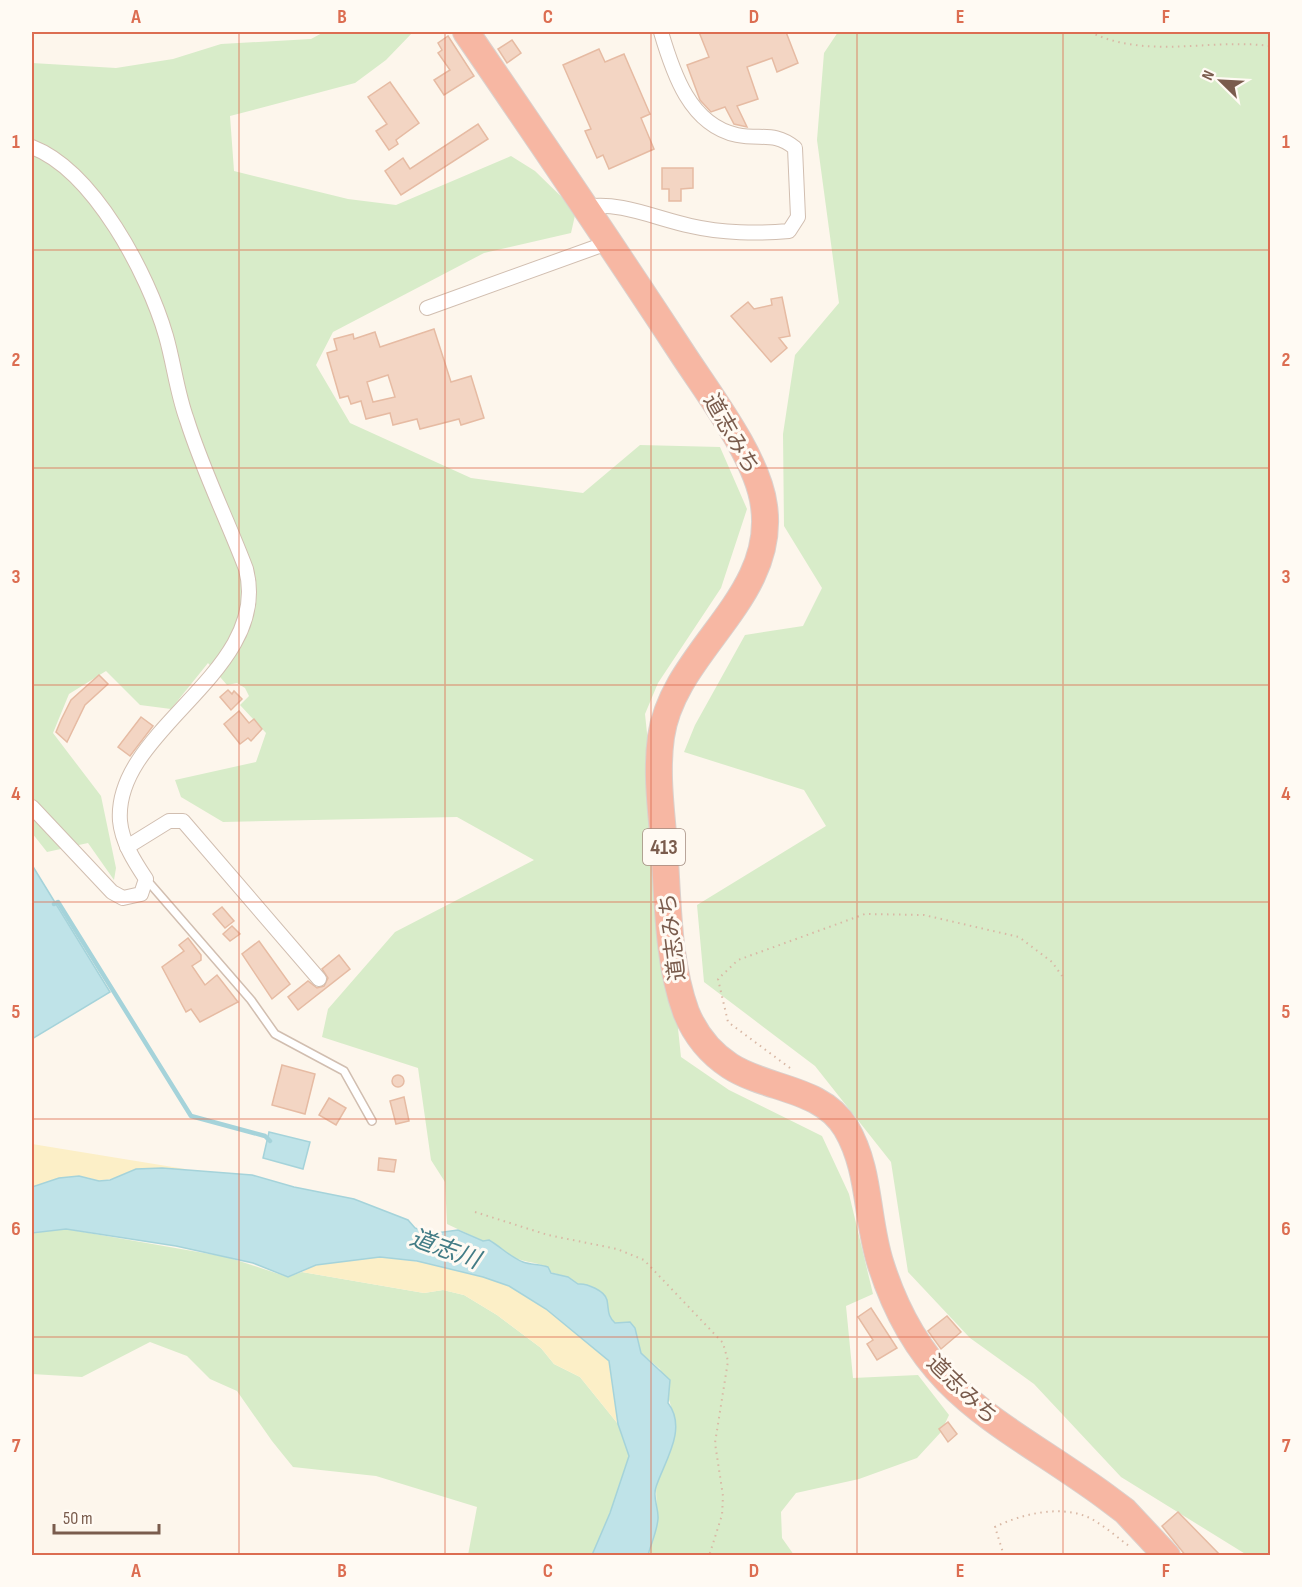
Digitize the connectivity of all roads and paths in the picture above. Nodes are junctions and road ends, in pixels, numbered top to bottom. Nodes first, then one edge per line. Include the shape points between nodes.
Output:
1 (466, 32) edge
2 (661, 32) edge
3 (1090, 32) edge
4 (1270, 46) edge
5 (32, 147) edge
6 (586, 207) junction
7 (610, 242) junction
8 (428, 308) dead end
9 (32, 807) edge
10 (127, 847) junction
11 (146, 879) junction
12 (1062, 976) dead end
13 (320, 980) dead end
14 (794, 1090) junction
15 (372, 1121) dead end
16 (474, 1212) dead end
17 (1132, 1548) dead end
18 (709, 1556) edge
19 (1004, 1556) edge
20 (1167, 1556) edge

1 - 6 highway, 道志みち / 413
2 - 6 street via 689,103 706,121 738,135 782,138 795,148 798,217 789,231 772,233 694,227 604,204
3 - 4 path via 1152,48
5 - 10 street via 67,167 86,187 140,270 167,337 187,421 250,582 250,608 243,631 129,777 120,820
6 - 7 highway, 道志みち / 413
7 - 8 street
7 - 14 highway, 道志みち / 413 via 749,461 765,507 765,532 752,576 737,603 694,658 670,700 660,740 659,772 673,945 680,992 694,1030 733,1068
9 - 11 street via 118,896 141,894
10 - 11 street
10 - 13 street via 169,821 183,821
11 - 15 lane via 244,992 275,1035 344,1071
12 - 14 path via 1052,962 1019,937 924,915 865,914 738,960 718,979 728,1022 799,1075
14 - 20 highway, 道志みち / 413 via 835,1113 853,1141 861,1160 870,1223 888,1286 925,1356 970,1405 1118,1506
16 - 18 path via 644,1260 723,1343 728,1361 715,1443 722,1515
17 - 19 path via 1095,1520 1061,1511 1010,1520 995,1527

